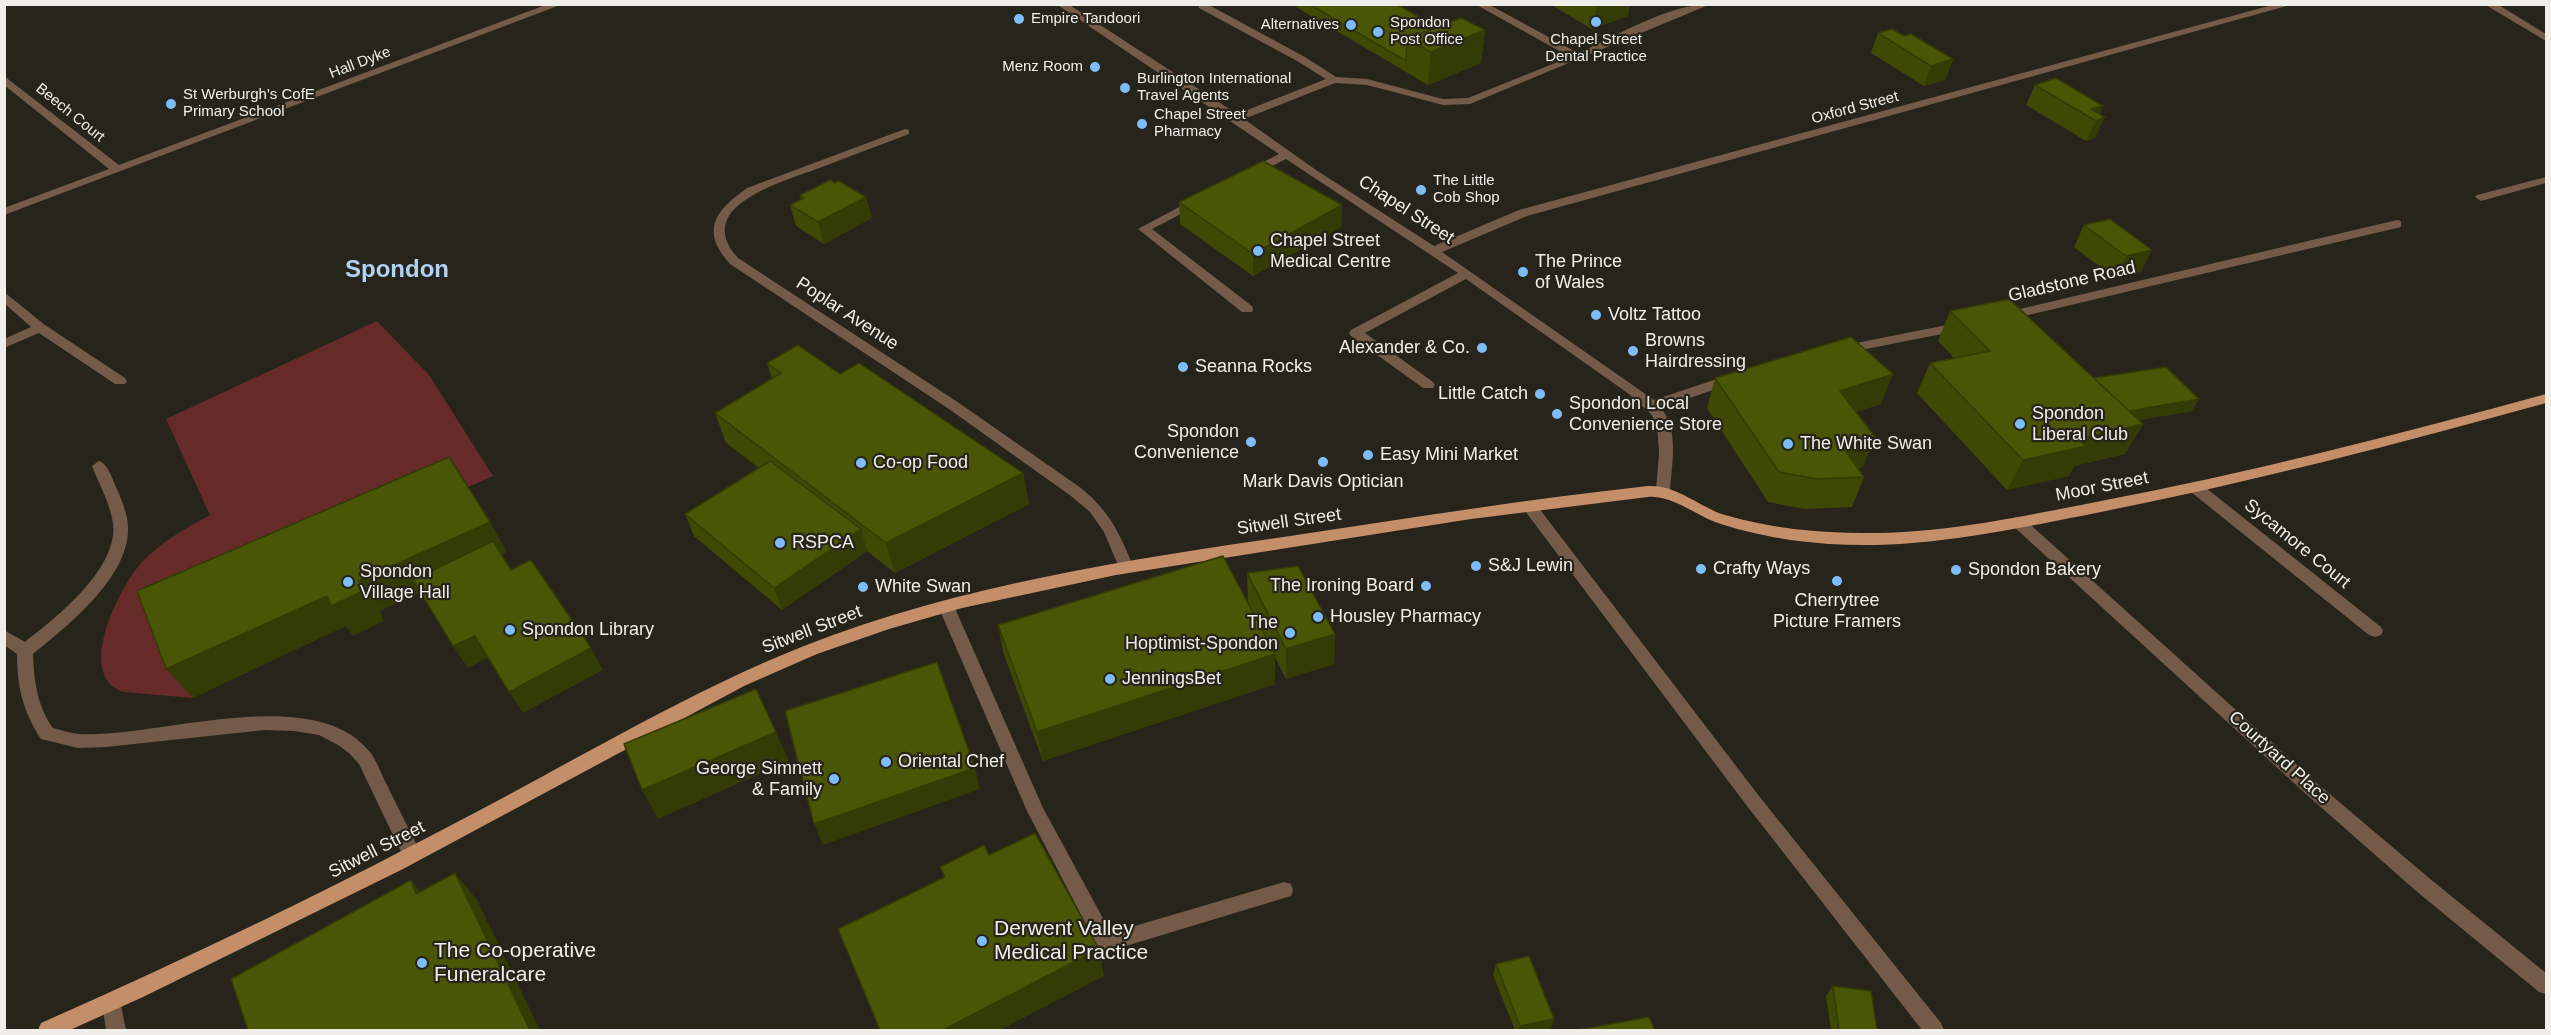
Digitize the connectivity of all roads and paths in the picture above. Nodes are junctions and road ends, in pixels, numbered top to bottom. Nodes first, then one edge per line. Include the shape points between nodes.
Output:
1 (558, 4) edge
2 (1061, 4) edge
3 (1480, 4) edge
4 (1706, 4) edge
5 (2289, 4) edge
6 (2489, 4) edge
7 (1202, 6) edge
8 (2547, 38) edge
9 (1578, 57) junction
10 (4, 79) edge
11 (1334, 80) junction
12 (1236, 118) junction
13 (905, 132) dead end
14 (1287, 154) junction
15 (117, 169) junction
16 (1246, 176) edge
17 (2547, 180) edge
18 (1205, 197) edge
19 (2481, 197) dead end
20 (4, 212) edge
21 (2397, 224) dead end
22 (1433, 250) junction
23 (1467, 273) junction
24 (4, 296) edge
25 (1248, 309) dead end
26 (40, 328) junction
27 (4, 344) edge
28 (1833, 352) edge
29 (1742, 375) edge
30 (120, 381) dead end
31 (1428, 386) dead end
32 (2547, 399) edge
33 (1652, 406) junction
34 (99, 466) dead end
35 (2196, 488) junction
36 (1663, 490) junction
37 (1530, 507) junction
38 (2018, 522) junction
39 (1125, 566) junction
40 (946, 606) junction
41 (2375, 631) dead end
42 (4, 636) edge
43 (25, 651) junction
44 (412, 854) junction
45 (1284, 890) dead end
46 (2547, 985) edge
47 (112, 1003) junction
48 (48, 1030) edge
49 (116, 1030) edge
50 (1934, 1030) edge

1 - 15 street, Hall Dyke
2 - 12 street, Chapel Street
3 - 9 street
4 - 9 street
5 - 22 street, Oxford Street via 1523,213
6 - 8 street
7 - 11 street
9 - 11 street via 1460,102 1443,102 1355,80
10 - 15 street, Beech Court
11 - 12 street
12 - 14 street, Chapel Street
13 - 39 street, Poplar Avenue via 763,184 743,195 719,224 723,251 1076,492 1095,508 1111,530
14 - 16 street
14 - 22 street, Chapel Street
15 - 20 street, Hall Dyke
17 - 19 street
18 - 25 street via 1144,229
21 - 28 street, Gladstone Road via 1981,322
22 - 23 street, Chapel Street
23 - 31 street via 1356,333
23 - 33 street, Chapel Street
24 - 26 street
26 - 27 street
26 - 30 street
29 - 33 street
32 - 35 main road, Moor Street
33 - 36 street, Chapel Street via 1665,427
34 - 43 street via 120,518 117,548 76,607
35 - 38 main road, Moor Street
35 - 41 street, Sycamore Court
36 - 37 main road, Sitwell Street
36 - 38 main road, Moor Street via 1695,509 1727,521 1824,538 1898,538
37 - 39 main road, Sitwell Street
37 - 50 street via 1753,801
38 - 46 street, Courtyard Place via 2312,789
39 - 40 main road, Sitwell Street
40 - 44 main road, Sitwell Street via 785,659
40 - 45 street via 1036,811 1106,943
42 - 43 street
43 - 44 street via 27,691 34,714 47,734 59,738 106,740 289,722 340,736 365,759
44 - 47 main road, Sitwell Street
47 - 48 main road, Sitwell Street
47 - 49 street

